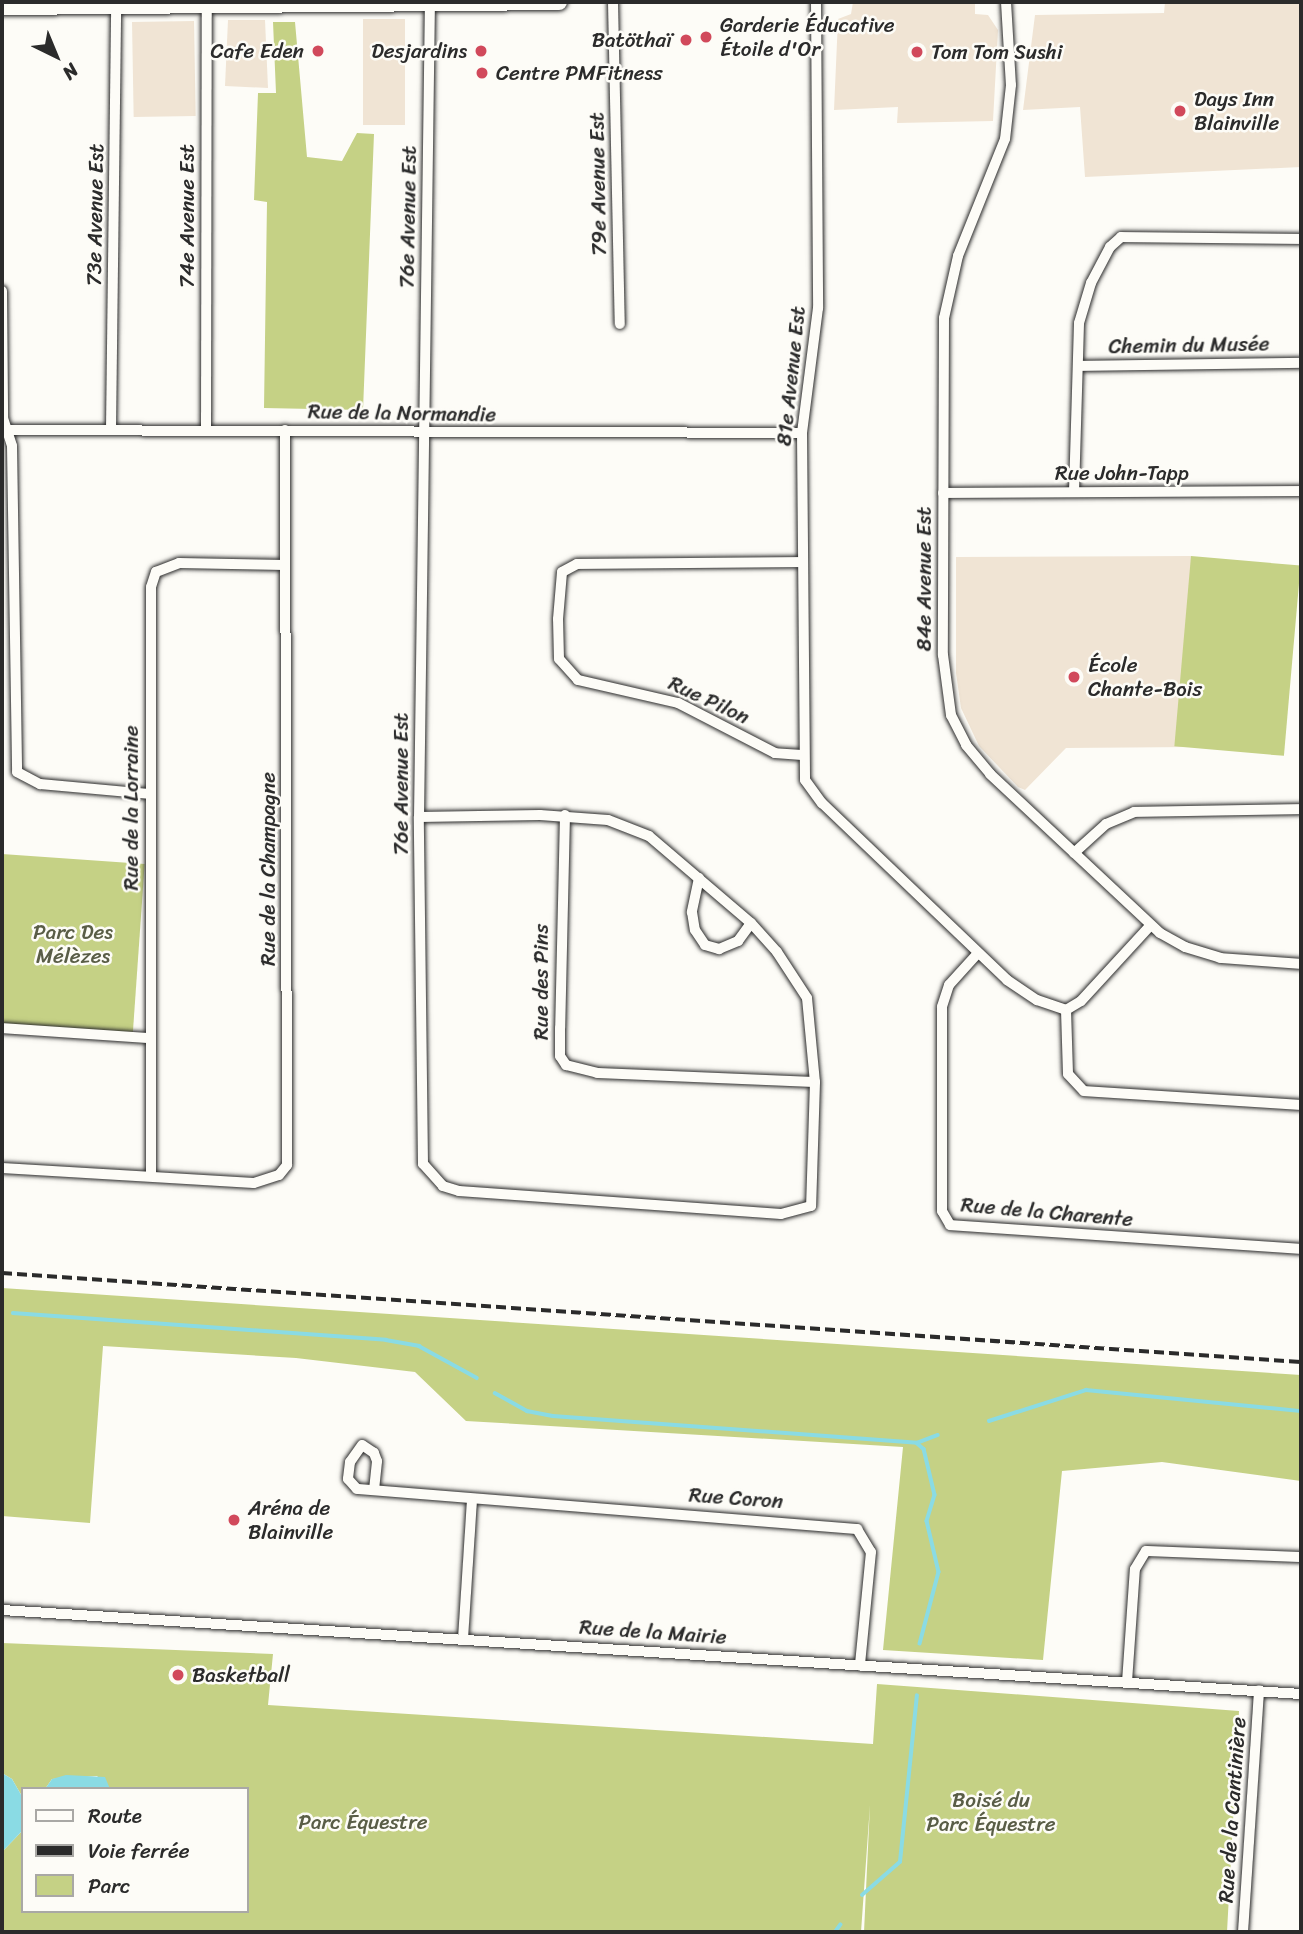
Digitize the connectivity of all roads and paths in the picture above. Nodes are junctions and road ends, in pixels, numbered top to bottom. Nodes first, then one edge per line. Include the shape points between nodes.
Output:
1 (559, 2) edge
2 (614, 2) edge
3 (816, 2) edge
4 (1006, 2) edge
5 (430, 3) edge
6 (116, 4) edge
7 (207, 4) edge
8 (2, 7) edge
9 (1301, 239) edge
10 (2, 291) edge
11 (620, 324) dead end
12 (1301, 363) edge
13 (1078, 366) junction
14 (111, 429) junction
15 (4, 430) edge
16 (206, 430) junction
17 (285, 430) junction
18 (424, 433) junction
19 (802, 433) junction
20 (1301, 491) edge
21 (1074, 492) junction
22 (943, 494) junction
23 (802, 562) junction
24 (285, 565) junction
25 (802, 755) junction
26 (149, 794) junction
27 (1301, 809) edge
28 (565, 815) junction
29 (419, 817) junction
30 (1074, 853) junction
31 (699, 878) junction
32 (751, 923) junction
33 (1150, 925) junction
34 (978, 953) junction
35 (1301, 964) edge
36 (1066, 1010) junction
37 (2, 1028) edge
38 (150, 1038) junction
39 (815, 1082) junction
40 (1301, 1105) edge
41 (2, 1168) edge
42 (151, 1176) junction
43 (1301, 1249) edge
44 (374, 1490) junction
45 (472, 1499) junction
46 (1301, 1557) edge
47 (2, 1610) edge
48 (463, 1639) junction
49 (860, 1665) junction
50 (1127, 1682) junction
51 (1259, 1691) junction
52 (1301, 1694) edge
53 (1243, 1932) edge

1 - 5 main road
2 - 11 street, 79e Avenue Est
3 - 19 street, 81e Avenue Est via 818,308
4 - 22 street, 84e Avenue Est via 1011,85 1006,132 953,271 944,318
5 - 7 main road
5 - 18 street, 76e Avenue Est
6 - 7 main road
6 - 8 main road
6 - 14 street, 73e Avenue Est
7 - 16 street, 74e Avenue Est
9 - 13 street, Chemin du Musée via 1121,237 1110,247 1091,283 1079,323
10 - 15 street
12 - 13 street, Chemin du Musée
13 - 21 street, Chemin du Musée
14 - 15 street, Rue de la Normandie
14 - 16 street, Rue de la Normandie
15 - 26 street via 12,446 17,772 40,784
16 - 17 street, Rue de la Normandie
17 - 18 street, Rue de la Normandie
17 - 24 street, Rue de la Champagne
18 - 19 street, Rue de la Normandie
18 - 29 street, 76e Avenue Est
19 - 23 street, 81e Avenue Est
20 - 21 street, Rue John-Tapp
21 - 22 street, Rue John-Tapp
22 - 30 street, 84e Avenue Est via 943,664 951,715 982,765
23 - 25 street, 81e Avenue Est
23 - 25 street, Rue Pilon via 577,564 562,572 558,619 559,659 578,680 678,703 775,753
24 - 26 street, Rue de la Lorraine via 179,564 156,572 151,587
24 - 42 street, Rue de la Champagne via 287,1165 279,1175 254,1183
25 - 34 street via 812,792
26 - 38 street, Rue de la Lorraine
27 - 30 street via 1134,812 1105,824
28 - 29 street
28 - 31 street via 608,820 649,836
28 - 39 street, Rue des Pins via 560,1056 566,1065 597,1073
29 - 39 street, 76e Avenue Est via 421,1138 423,1164 443,1186 780,1214 811,1206
30 - 33 street, 84e Avenue Est
31 - 32 street
31 - 32 street via 692,912 695,930 705,945 719,949 737,941
32 - 39 street via 807,998
33 - 35 street, 84e Avenue Est via 1210,956
33 - 36 street via 1077,1005
34 - 36 street via 1025,994
34 - 43 street, Rue de la Charente via 952,981 942,1007 942,1205 947,1222 963,1228
36 - 40 street via 1068,1074 1084,1091
37 - 38 street
38 - 42 street, Rue de la Lorraine
41 - 42 street
44 - 44 street, Rue Coron via 377,1461 362,1445 350,1462 348,1479 357,1489
44 - 45 street, Rue Coron
45 - 48 street
45 - 49 street, Rue Coron via 857,1529 871,1552
46 - 50 street via 1165,1548 1143,1553 1135,1569
47 - 48 street, Rue de la Mairie
48 - 49 street, Rue de la Mairie
49 - 50 street, Rue de la Mairie
50 - 51 street, Rue de la Mairie
51 - 52 street, Rue de la Mairie
51 - 53 street, Rue de la Cantinière

